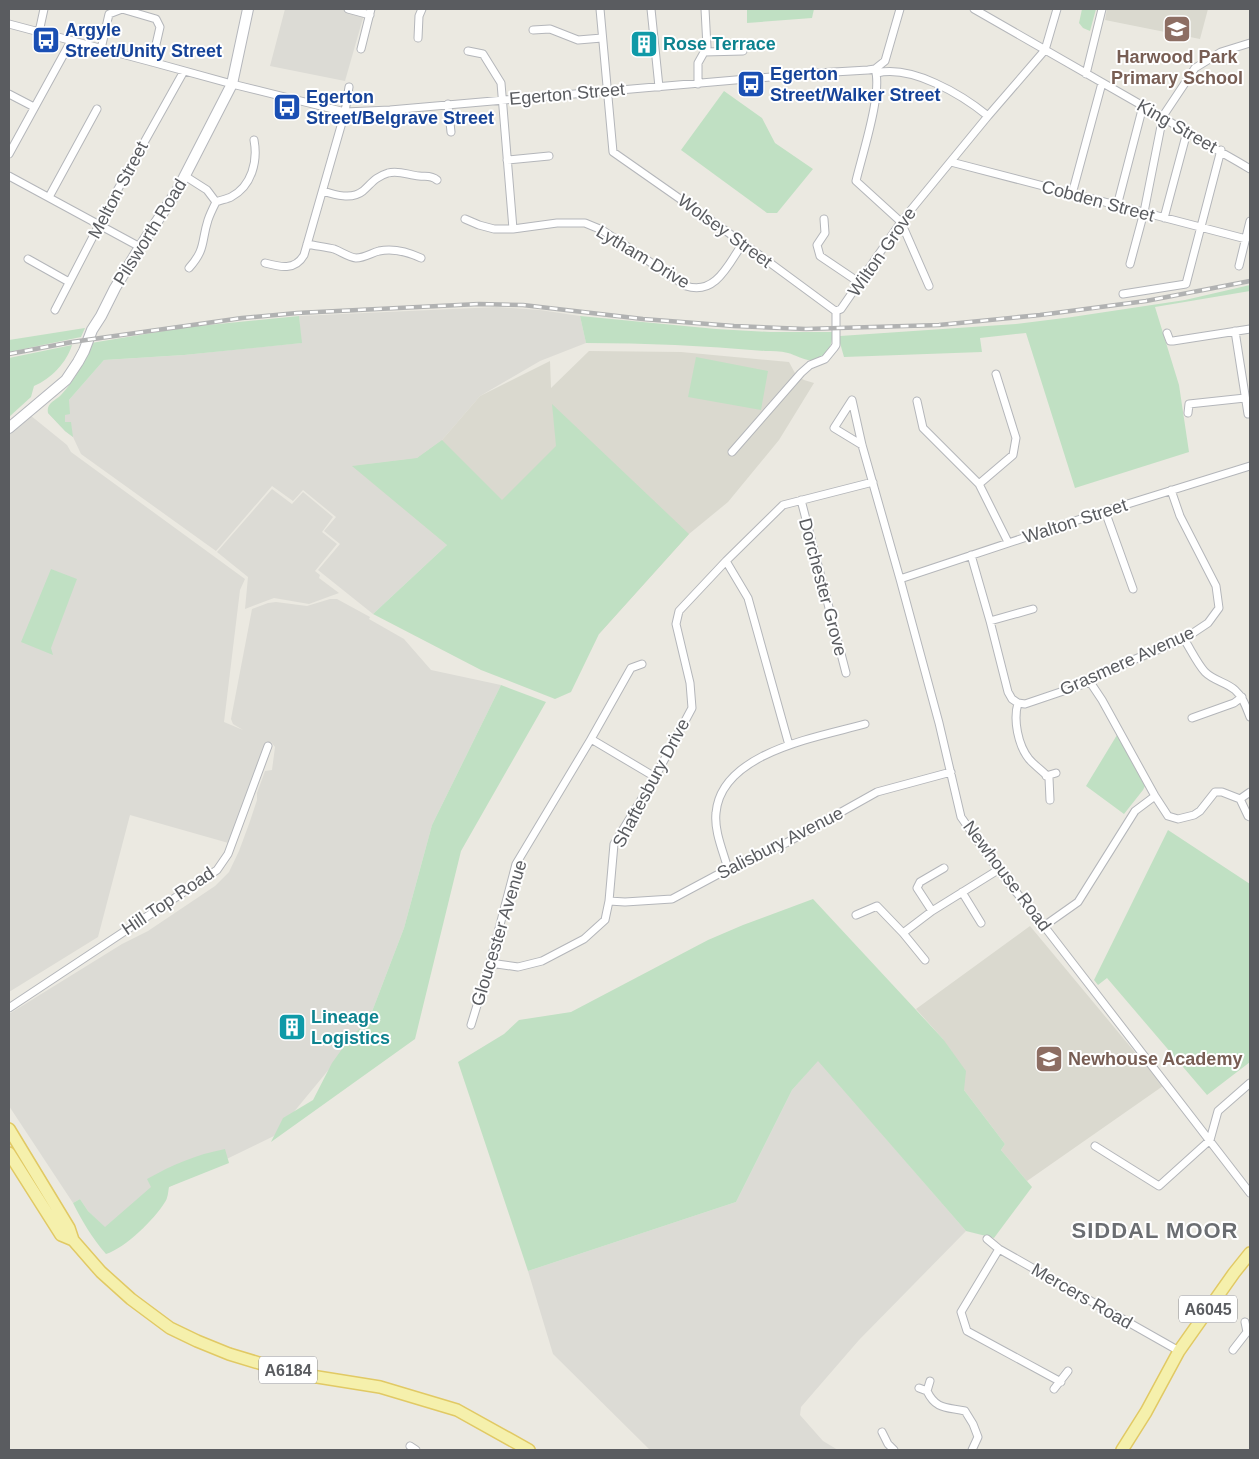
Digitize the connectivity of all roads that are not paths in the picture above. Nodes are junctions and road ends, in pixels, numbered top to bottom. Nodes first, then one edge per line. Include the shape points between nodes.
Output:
1 (44, 9) edge
2 (248, 9) edge
3 (348, 9) edge
4 (422, 9) edge
5 (600, 9) edge
6 (651, 9) edge
7 (705, 9) edge
8 (900, 9) edge
9 (974, 9) edge
10 (1057, 9) edge
11 (1102, 9) edge
12 (371, 12) edge
13 (9, 24) edge
14 (533, 30) dead end
15 (39, 32) junction
16 (418, 38) dead end
17 (602, 38) junction
18 (71, 41) junction
19 (1250, 43) edge
20 (101, 49) junction
21 (361, 49) dead end
22 (1045, 50) junction
23 (468, 51) dead end
24 (744, 51) dead end
25 (704, 52) junction
26 (152, 62) junction
27 (184, 71) junction
28 (876, 71) junction
29 (1086, 74) junction
30 (1102, 83) junction
31 (232, 84) junction
32 (698, 84) junction
33 (350, 87) dead end
34 (660, 87) junction
35 (607, 91) junction
36 (9, 94) edge
37 (502, 100) junction
38 (448, 104) junction
39 (1143, 106) junction
40 (34, 107) junction
41 (97, 109) dead end
42 (345, 112) junction
43 (988, 116) junction
44 (1163, 116) junction
45 (451, 132) dead end
46 (1187, 132) junction
47 (254, 140) dead end
48 (1220, 150) junction
49 (9, 154) edge
50 (549, 156) dead end
51 (507, 160) junction
52 (951, 162) junction
53 (1250, 169) edge
54 (9, 176) edge
55 (185, 176) junction
56 (437, 180) dead end
57 (323, 191) junction
58 (1072, 194) junction
59 (49, 197) junction
60 (216, 202) junction
61 (1117, 206) junction
62 (1144, 212) junction
63 (1164, 218) junction
64 (465, 219) dead end
65 (824, 219) dead end
66 (1250, 221) edge
67 (901, 222) junction
68 (99, 225) junction
69 (1201, 228) junction
70 (513, 229) junction
71 (1246, 239) junction
72 (743, 243) junction
73 (307, 244) junction
74 (140, 247) junction
75 (421, 258) dead end
76 (28, 259) dead end
77 (265, 263) dead end
78 (1130, 264) dead end
79 (1239, 266) dead end
80 (189, 268) dead end
81 (69, 282) junction
82 (860, 283) junction
83 (929, 286) dead end
84 (1123, 294) dead end
85 (55, 310) dead end
86 (836, 311) junction
87 (1250, 328) edge
88 (1235, 331) junction
89 (1167, 333) dead end
90 (996, 374) dead end
91 (1245, 398) junction
92 (917, 401) dead end
93 (1188, 413) dead end
94 (1248, 414) dead end
95 (9, 428) edge
96 (862, 445) junction
97 (732, 452) dead end
98 (1249, 468) edge
99 (873, 482) junction
100 (978, 484) junction
101 (1171, 490) junction
102 (801, 500) junction
103 (1105, 510) junction
104 (1008, 542) junction
105 (971, 555) junction
106 (726, 562) junction
107 (900, 578) junction
108 (1133, 589) dead end
109 (1033, 609) dead end
110 (990, 621) junction
111 (1184, 639) junction
112 (642, 664) dead end
113 (846, 673) dead end
114 (1090, 682) junction
115 (1242, 697) junction
116 (1018, 703) junction
117 (1250, 717) edge
118 (1192, 718) dead end
119 (865, 724) dead end
120 (591, 738) junction
121 (789, 745) junction
122 (268, 746) dead end
123 (951, 772) junction
124 (1056, 773) dead end
125 (655, 776) junction
126 (1046, 776) junction
127 (1250, 792) edge
128 (1155, 796) junction
129 (1240, 799) junction
130 (1050, 800) dead end
131 (1250, 817) edge
132 (944, 868) dead end
133 (728, 869) junction
134 (998, 870) junction
135 (962, 892) junction
136 (609, 901) junction
137 (932, 911) junction
138 (856, 915) dead end
139 (981, 923) dead end
140 (1044, 926) junction
141 (902, 933) junction
142 (925, 960) dead end
143 (490, 963) junction
144 (9, 1008) edge
145 (471, 1025) dead end
146 (1250, 1083) edge
147 (9, 1129) edge
148 (1210, 1140) junction
149 (1095, 1146) dead end
150 (9, 1153) edge
151 (1250, 1193) edge
152 (987, 1239) dead end
153 (72, 1240) junction
154 (999, 1249) junction
155 (1250, 1253) edge
156 (1245, 1322) dead end
157 (1249, 1332) edge
158 (1179, 1350) junction
159 (1233, 1350) dead end
160 (1068, 1372) dead end
161 (930, 1381) dead end
162 (1060, 1382) junction
163 (919, 1388) dead end
164 (1054, 1389) dead end
165 (927, 1391) junction
166 (882, 1432) dead end
167 (529, 1450) edge
168 (894, 1450) edge
169 (972, 1450) edge
170 (1122, 1450) edge

1 - 15 street
2 - 31 street, Pilsworth Road
3 - 12 street
4 - 16 street
5 - 17 street
6 - 34 street
7 - 25 street via 707,47
8 - 28 street via 885,61
9 - 22 street, King Street
10 - 22 street
11 - 29 street
12 - 21 street
13 - 15 street, Egerton Street
14 - 17 street via 550,29 578,40
15 - 18 street, Egerton Street
17 - 35 street
18 - 20 street, Egerton Street
18 - 40 street
19 - 44 street via 1221,52 1195,68
20 - 26 street, Egerton Street
20 - 26 street via 109,14 122,9 156,19 160,27
22 - 29 street, King Street
22 - 43 street, Wilton Grove
23 - 37 street via 483,54 501,82
24 - 25 street
25 - 32 street via 698,62
26 - 27 street, Egerton Street
27 - 31 street, Egerton Street
27 - 68 street, Melton Street
28 - 32 street, Egerton Street
28 - 43 street, Egerton Street via 920,77 973,103
28 - 67 street via 878,85 856,181
29 - 30 street, King Street
30 - 39 street, King Street
30 - 58 street
31 - 42 street, Egerton Street
31 - 55 street, Pilsworth Road
32 - 34 street, Egerton Street
33 - 42 street
34 - 35 street, Egerton Street
35 - 37 street, Egerton Street
35 - 72 street, Wolsey Street via 613,152
36 - 40 street
37 - 38 street, Egerton Street
37 - 51 street
38 - 42 street, Egerton Street
38 - 45 street
39 - 44 street, King Street
39 - 61 street
40 - 49 street
41 - 59 street
42 - 57 street
43 - 52 street, Wilton Grove
44 - 46 street, King Street
44 - 62 street
46 - 48 street, King Street
46 - 63 street
47 - 60 street via 255,163 248,180 232,197
48 - 53 street, King Street
48 - 69 street
50 - 51 street
51 - 70 street
52 - 58 street, Cobden Street
52 - 67 street, Wilton Grove
54 - 59 street
55 - 60 street via 207,190
55 - 74 street, Pilsworth Road
56 - 57 street via 396,172 379,176 355,195 341,196
57 - 73 street
58 - 61 street, Cobden Street
59 - 68 street
60 - 80 street via 201,251
61 - 62 street, Cobden Street
62 - 63 street, Cobden Street
62 - 78 street
63 - 69 street, Cobden Street
64 - 70 street, Lytham Drive via 494,229
65 - 82 street via 825,233 817,245 820,256
66 - 71 street
67 - 82 street, Wilton Grove
67 - 83 street
68 - 74 street
68 - 81 street, Melton Street
69 - 71 street, Cobden Street
69 - 84 street via 1186,284
70 - 72 street, Lytham Drive via 556,223 585,224 602,230 686,286 696,288 714,283
71 - 79 street
72 - 86 street, Wolsey Street
73 - 75 street via 330,248 351,257 392,250
73 - 77 street via 301,260 294,265 285,267
74 - 95 street, Pilsworth Road via 66,380
76 - 81 street
81 - 85 street, Melton Street
82 - 86 street, Wilton Grove
86 - 97 street, Wilton Grove via 836,344 832,351 801,373
87 - 88 street
88 - 89 street via 1173,341
88 - 91 street
90 - 100 street via 1016,438 1013,455
91 - 93 street via 1189,404
91 - 94 street
92 - 100 street via 923,428
96 - 96 street, Newhouse Road via 858,427 852,400 834,428
96 - 99 street, Newhouse Road
98 - 101 street, Walton Street
99 - 102 street, Shaftesbury Drive
99 - 107 street, Newhouse Road
100 - 104 street
101 - 103 street, Walton Street
101 - 111 street, Grasmere Avenue via 1180,516 1216,586 1218,600 1218,608 1208,623
102 - 106 street, Shaftesbury Drive via 783,505
102 - 113 street, Dorchester Grove
103 - 104 street, Walton Street
103 - 108 street
104 - 105 street, Walton Street
105 - 107 street, Walton Street
105 - 110 street
106 - 121 street via 748,598
106 - 125 street, Shaftesbury Drive via 679,611 676,624 690,683 692,708
107 - 123 street, Newhouse Road
109 - 110 street
110 - 116 street via 1008,692
111 - 114 street, Grasmere Avenue via 1099,674
111 - 115 street via 1206,673
112 - 120 street, Gloucester Avenue via 631,668
114 - 116 street, Grasmere Avenue via 1026,704
114 - 128 street
115 - 117 street
115 - 118 street
116 - 126 street via 1015,720 1024,753
119 - 121 street
120 - 125 street
120 - 143 street, Gloucester Avenue via 516,864
121 - 133 street via 742,768 720,794 716,826
122 - 144 street, Hill Top Road via 228,854 217,870
123 - 133 street, Salisbury Avenue via 877,792 786,843
123 - 134 street, Newhouse Road via 961,817
124 - 126 street
125 - 136 street, Shaftesbury Drive via 614,844
126 - 130 street via 1049,778
127 - 129 street
128 - 129 street via 1168,816 1178,819 1197,814 1216,792
128 - 140 street via 1134,811 1078,902
129 - 131 street
132 - 137 street via 920,882 917,888
133 - 136 street, Salisbury Avenue via 672,900
134 - 135 street
134 - 140 street, Newhouse Road
135 - 137 street
135 - 139 street
136 - 143 street, Shaftesbury Drive via 605,920 598,927 584,939 542,961 518,966
137 - 141 street
138 - 141 street via 877,906
140 - 148 street, Newhouse Road
141 - 142 street
143 - 145 street, Gloucester Avenue
146 - 148 street via 1218,1111
147 - 153 main road, A6184 via 69,1228
148 - 149 street via 1159,1186
148 - 151 street, Newhouse Road
150 - 153 main road, A6184 via 61,1235
152 - 154 street, Mercers Road
153 - 167 main road, A6184 via 131,1299 170,1328 197,1341 272,1367 380,1387 457,1410
154 - 158 street, Mercers Road
154 - 162 street via 961,1312 967,1331
155 - 158 main road, A6045
156 - 157 street
157 - 159 street
158 - 170 main road, A6045
160 - 162 street
161 - 165 street
162 - 164 street
163 - 165 street
165 - 169 street via 938,1406 965,1411 978,1437
166 - 168 street

